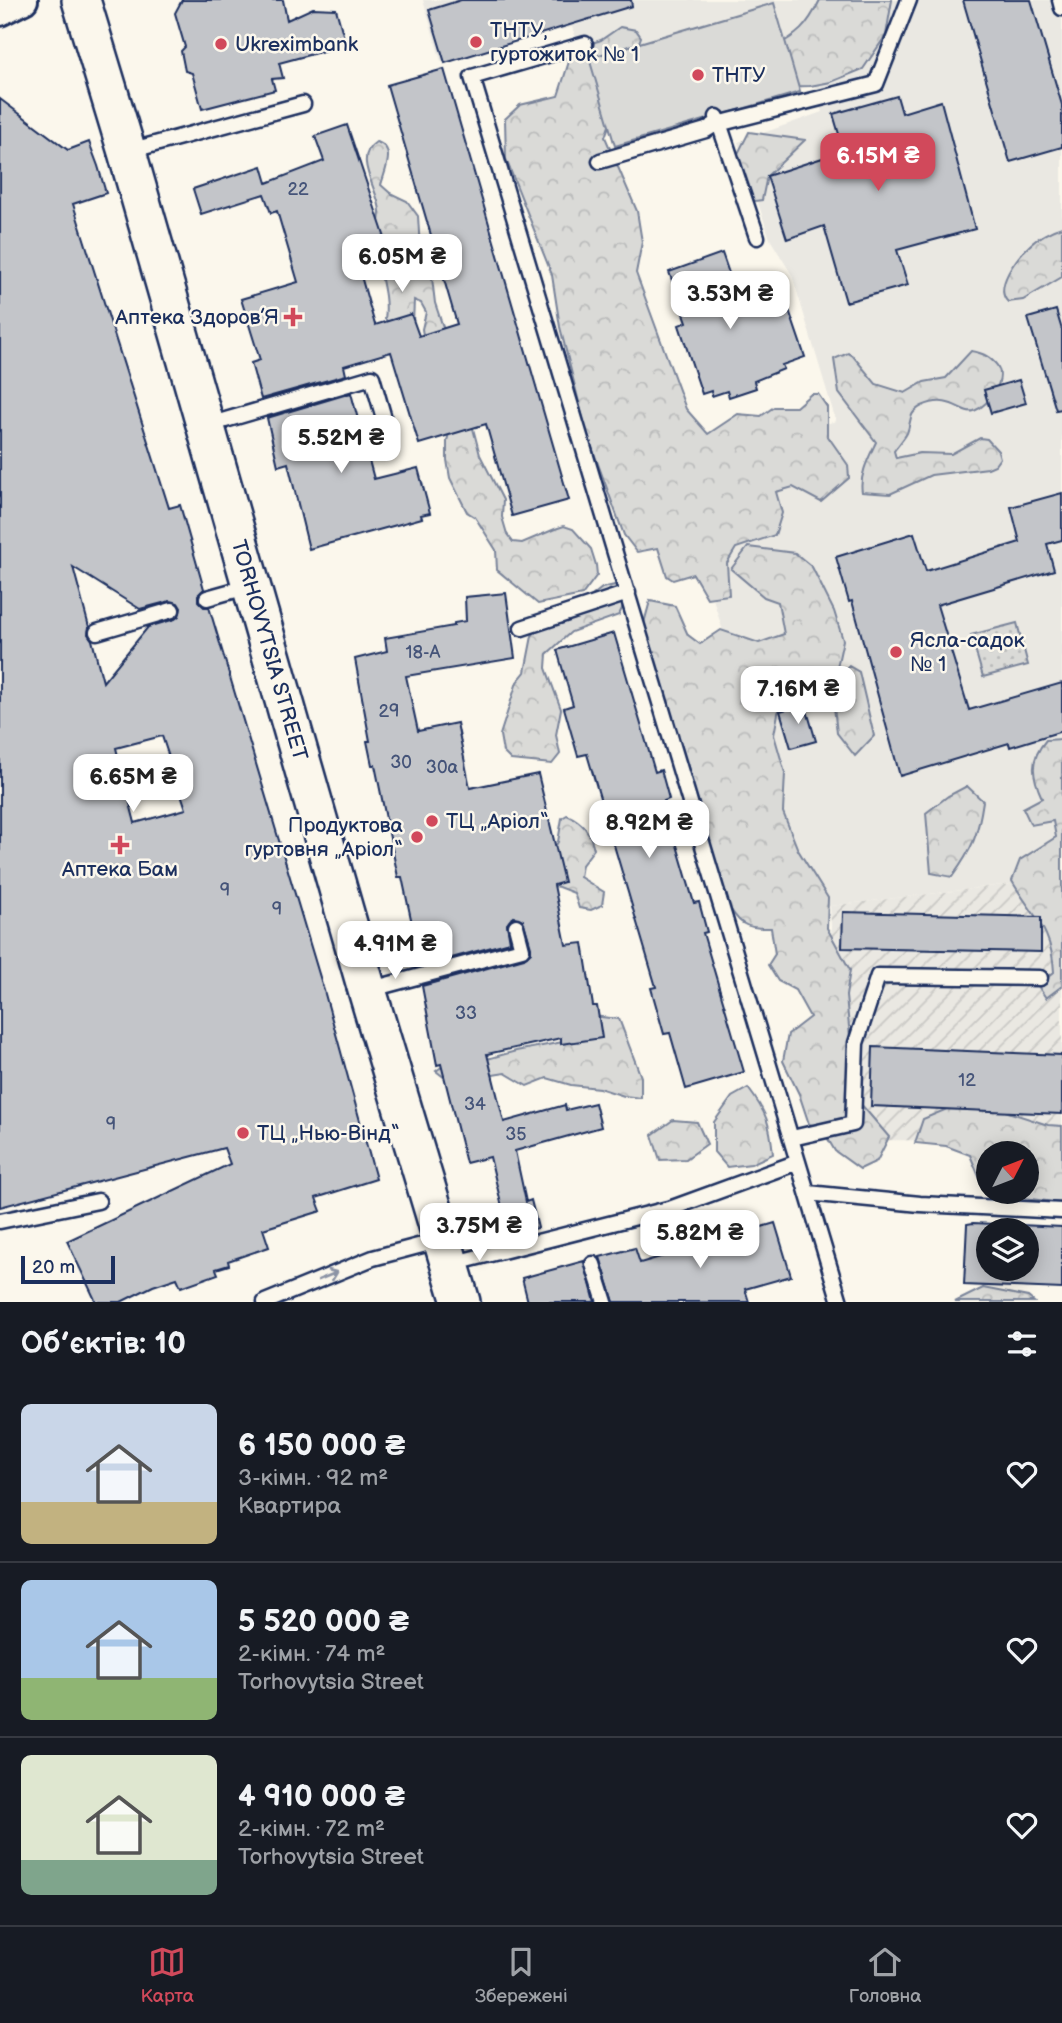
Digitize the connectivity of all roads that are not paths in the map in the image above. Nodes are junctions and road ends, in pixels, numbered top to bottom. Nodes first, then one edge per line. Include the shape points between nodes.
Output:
1 (24, 0) edge
2 (80, 0) edge
3 (909, 0) edge
4 (1060, 0) edge
5 (1062, 8) edge
6 (0, 12) edge
7 (585, 44) dead end
8 (303, 104) dead end
9 (718, 120) junction
10 (127, 152) junction
11 (600, 161) dead end
12 (757, 237) dead end
13 (383, 415) dead end
14 (204, 426) junction
15 (252, 585) junction
16 (628, 593) junction
17 (207, 598) dead end
18 (172, 610) dead end
19 (522, 628) dead end
20 (97, 632) dead end
21 (516, 926) dead end
22 (1040, 978) dead end
23 (367, 990) junction
24 (792, 1138) junction
25 (798, 1162) junction
26 (808, 1193) junction
27 (99, 1201) dead end
28 (1062, 1211) edge
29 (0, 1221) edge
30 (445, 1252) junction
31 (593, 1264) dead end
32 (265, 1302) edge
33 (461, 1302) edge
34 (605, 1302) edge
35 (840, 1302) edge

1 - 6 street
2 - 10 main road, TORHOVYTSIA STREET
3 - 9 lane via 876,84
4 - 5 lane
7 - 16 lane via 472,77
8 - 10 lane
9 - 11 lane via 706,130
9 - 12 lane
10 - 14 main road, TORHOVYTSIA STREET
13 - 14 lane via 372,377
14 - 15 main road, TORHOVYTSIA STREET
15 - 17 lane
15 - 23 main road, TORHOVYTSIA STREET
16 - 19 lane
16 - 24 lane
18 - 20 lane
21 - 23 lane via 522,949
22 - 24 lane via 878,976 856,1043 853,1124
23 - 30 main road, TORHOVYTSIA STREET
24 - 25 lane
25 - 26 lane
25 - 30 lane via 672,1208
26 - 28 lane
26 - 35 lane
27 - 29 lane
32 -> 30 lane via 373,1258
30 - 33 main road, TORHOVYTSIA STREET
31 - 34 lane

